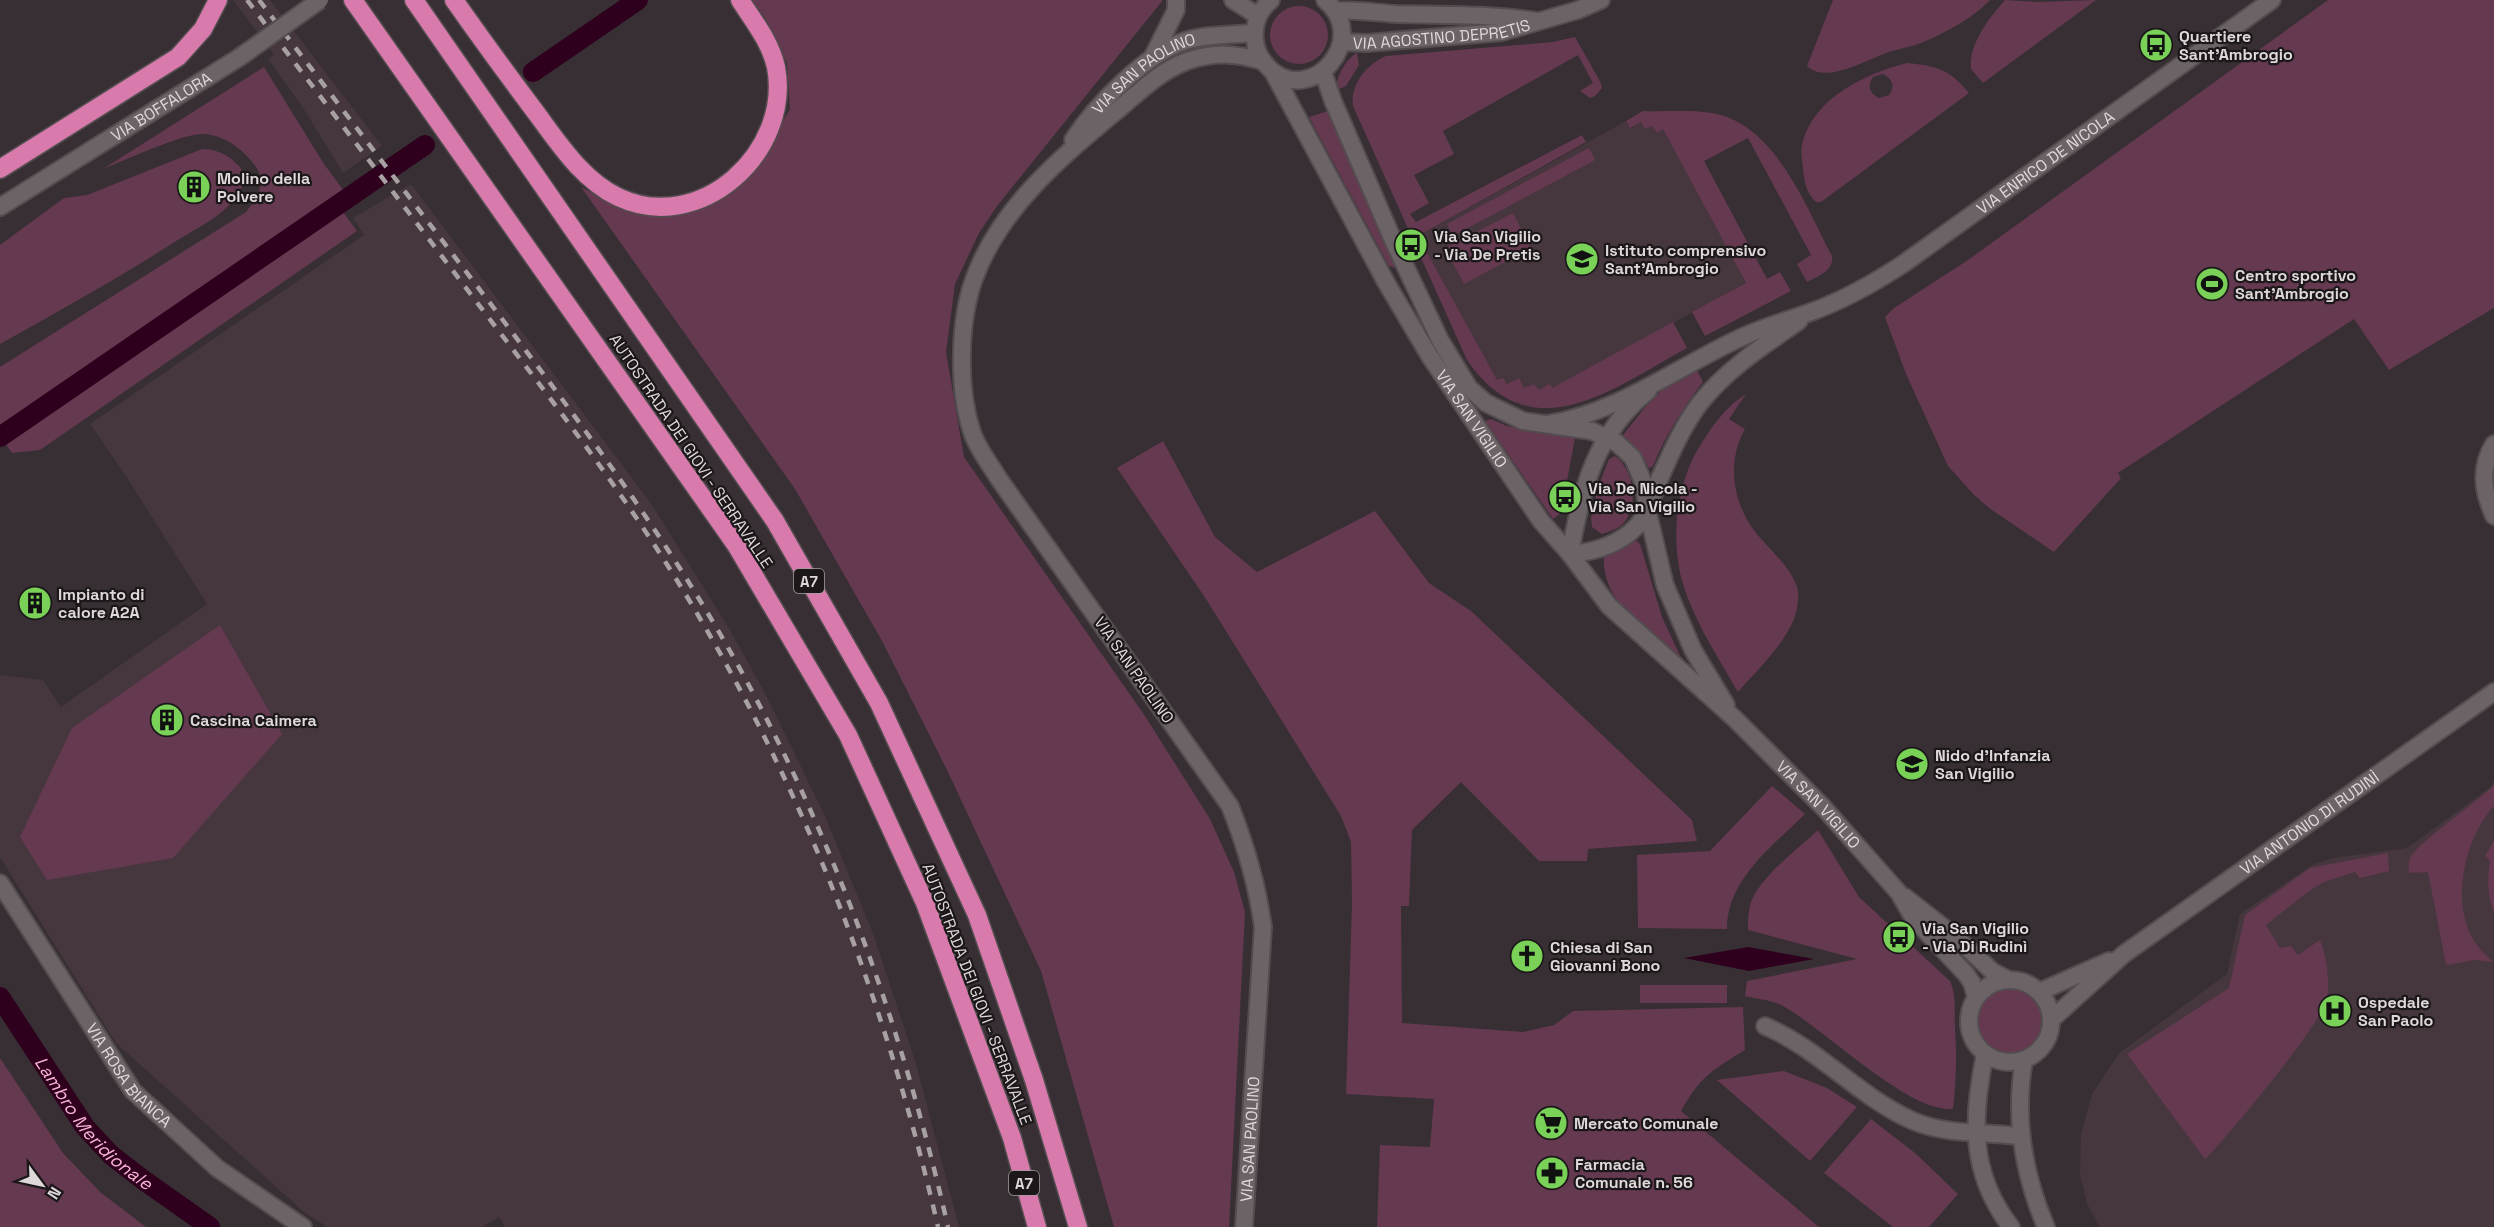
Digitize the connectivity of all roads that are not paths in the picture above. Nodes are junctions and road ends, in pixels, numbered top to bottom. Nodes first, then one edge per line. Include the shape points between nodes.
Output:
1 (218, 0) edge
2 (320, 0) edge
3 (353, 0) edge
4 (414, 0) edge
5 (454, 0) edge
6 (740, 0) edge
7 (1176, 0) edge
8 (1233, 0) edge
9 (1271, 0) edge
10 (1601, 0) edge
11 (2271, 0) edge
12 (1330, 6) edge
13 (1258, 16) junction
14 (1540, 21) junction
15 (1254, 33) junction
16 (1342, 42) junction
17 (1152, 58) junction
18 (1268, 66) junction
19 (1323, 72) junction
20 (1061, 160) junction
21 (0, 169) edge
22 (0, 207) edge
23 (1812, 312) junction
24 (1663, 379) junction
25 (1548, 424) junction
26 (1608, 438) junction
27 (2494, 444) edge
28 (1647, 509) junction
29 (2494, 516) edge
30 (1570, 554) junction
31 (2494, 692) edge
32 (1734, 718) junction
33 (0, 883) edge
34 (1899, 893) junction
35 (2124, 954) junction
36 (2009, 980) junction
37 (2039, 992) junction
38 (1976, 997) junction
39 (2052, 1019) junction
40 (1765, 1026) dead end
41 (1984, 1054) junction
42 (2024, 1060) junction
43 (1975, 1132) junction
44 (2020, 1136) junction
45 (303, 1227) edge
46 (1036, 1227) edge
47 (1078, 1227) edge
48 (1245, 1227) edge
49 (2011, 1227) edge
50 (2046, 1227) edge

1 - 21 highway via 203,29 178,57
2 - 22 street, VIA BOFFALORA, bridge via 240,57
3 - 46 highway, AUTOSTRADA DEI GIOVI - SERRAVALLE / A7 via 736,545 848,735 925,903 1012,1138
4 - 47 highway, AUTOSTRADA DEI GIOVI - SERRAVALLE / A7 via 776,521 879,703 977,915 1034,1080
5 - 6 highway via 573,161 597,185 619,198 665,208 717,192 739,175 766,137 775,116 776,68 768,42
7 - 17 street via 1176,10
8 - 13 street
9 - 13 street
10 - 14 street, VIA AGOSTINO DEPRETIS
11 - 23 street, VIA ENRICO DE NICOLA via 1904,264 1863,289
12 - 14 street, VIA AGOSTINO DEPRETIS via 1381,13 1501,16
12 - 16 street via 1342,28
13 - 15 street
14 - 16 street, VIA AGOSTINO DEPRETIS via 1502,32
15 - 17 street, VIA SAN PAOLINO via 1185,40
15 - 18 street, VIA SAN VIGILIO via 1256,48
16 - 19 street via 1338,54
17 - 20 street, VIA SAN PAOLINO via 1083,124
18 - 19 street, VIA SAN PAOLINO via 1285,77 1298,79
18 - 20 street, VIA SAN PAOLINO via 1223,53 1186,62 1154,80
18 - 30 street, VIA SAN VIGILIO via 1429,355 1541,521
19 - 25 street, VIA SAN VIGILIO via 1390,233 1456,369 1486,403 1523,421
20 - 48 street, VIA SAN PAOLINO via 1010,213 981,262 965,317 964,404 972,434 999,478 1230,806 1246,847 1263,927
23 - 24 street, VIA ENRICO DE NICOLA via 1752,332
23 - 28 street, VIA ENRICO DE NICOLA via 1738,365 1702,401 1677,439
24 - 25 street, VIA ENRICO DE NICOLA via 1591,413
24 - 26 street, VIA ENRICO DE NICOLA via 1628,411
25 - 26 street, VIA SAN VIGILIO via 1578,427
26 - 28 street via 1633,458 1644,484
26 - 30 street, VIA ENRICO DE NICOLA via 1585,482
27 - 29 street via 2486,457 2484,484
28 - 30 street, VIA ENRICO DE NICOLA via 1637,525 1620,539 1590,552
28 - 32 street, VIA SAN VIGILIO via 1665,585 1693,650
30 - 32 street, VIA SAN VIGILIO via 1609,606
31 - 35 street, VIA ANTONIO DI RUDINÌ
32 - 34 street, VIA SAN VIGILIO via 1824,808
33 - 45 street, VIA ROSA BIANCA via 133,1091 217,1168
34 - 36 street, VIA SAN VIGILIO via 1993,972
34 - 38 street, VIA SAN VIGILIO via 1914,919 1972,983
35 - 37 street, VIA ANTONIO DI RUDINÌ
35 - 39 street, VIA ANTONIO DI RUDINÌ
36 - 37 street via 2025,982
36 - 38 street via 1990,985
37 - 39 street
38 - 41 street via 1969,1028
39 - 42 street via 2046,1042
40 - 43 street via 1786,1035 1912,1121
41 - 42 street via 2002,1061
41 - 43 street
42 - 44 street via 2019,1087
43 - 44 street
43 - 49 street via 1983,1177
44 - 50 street via 2033,1197

